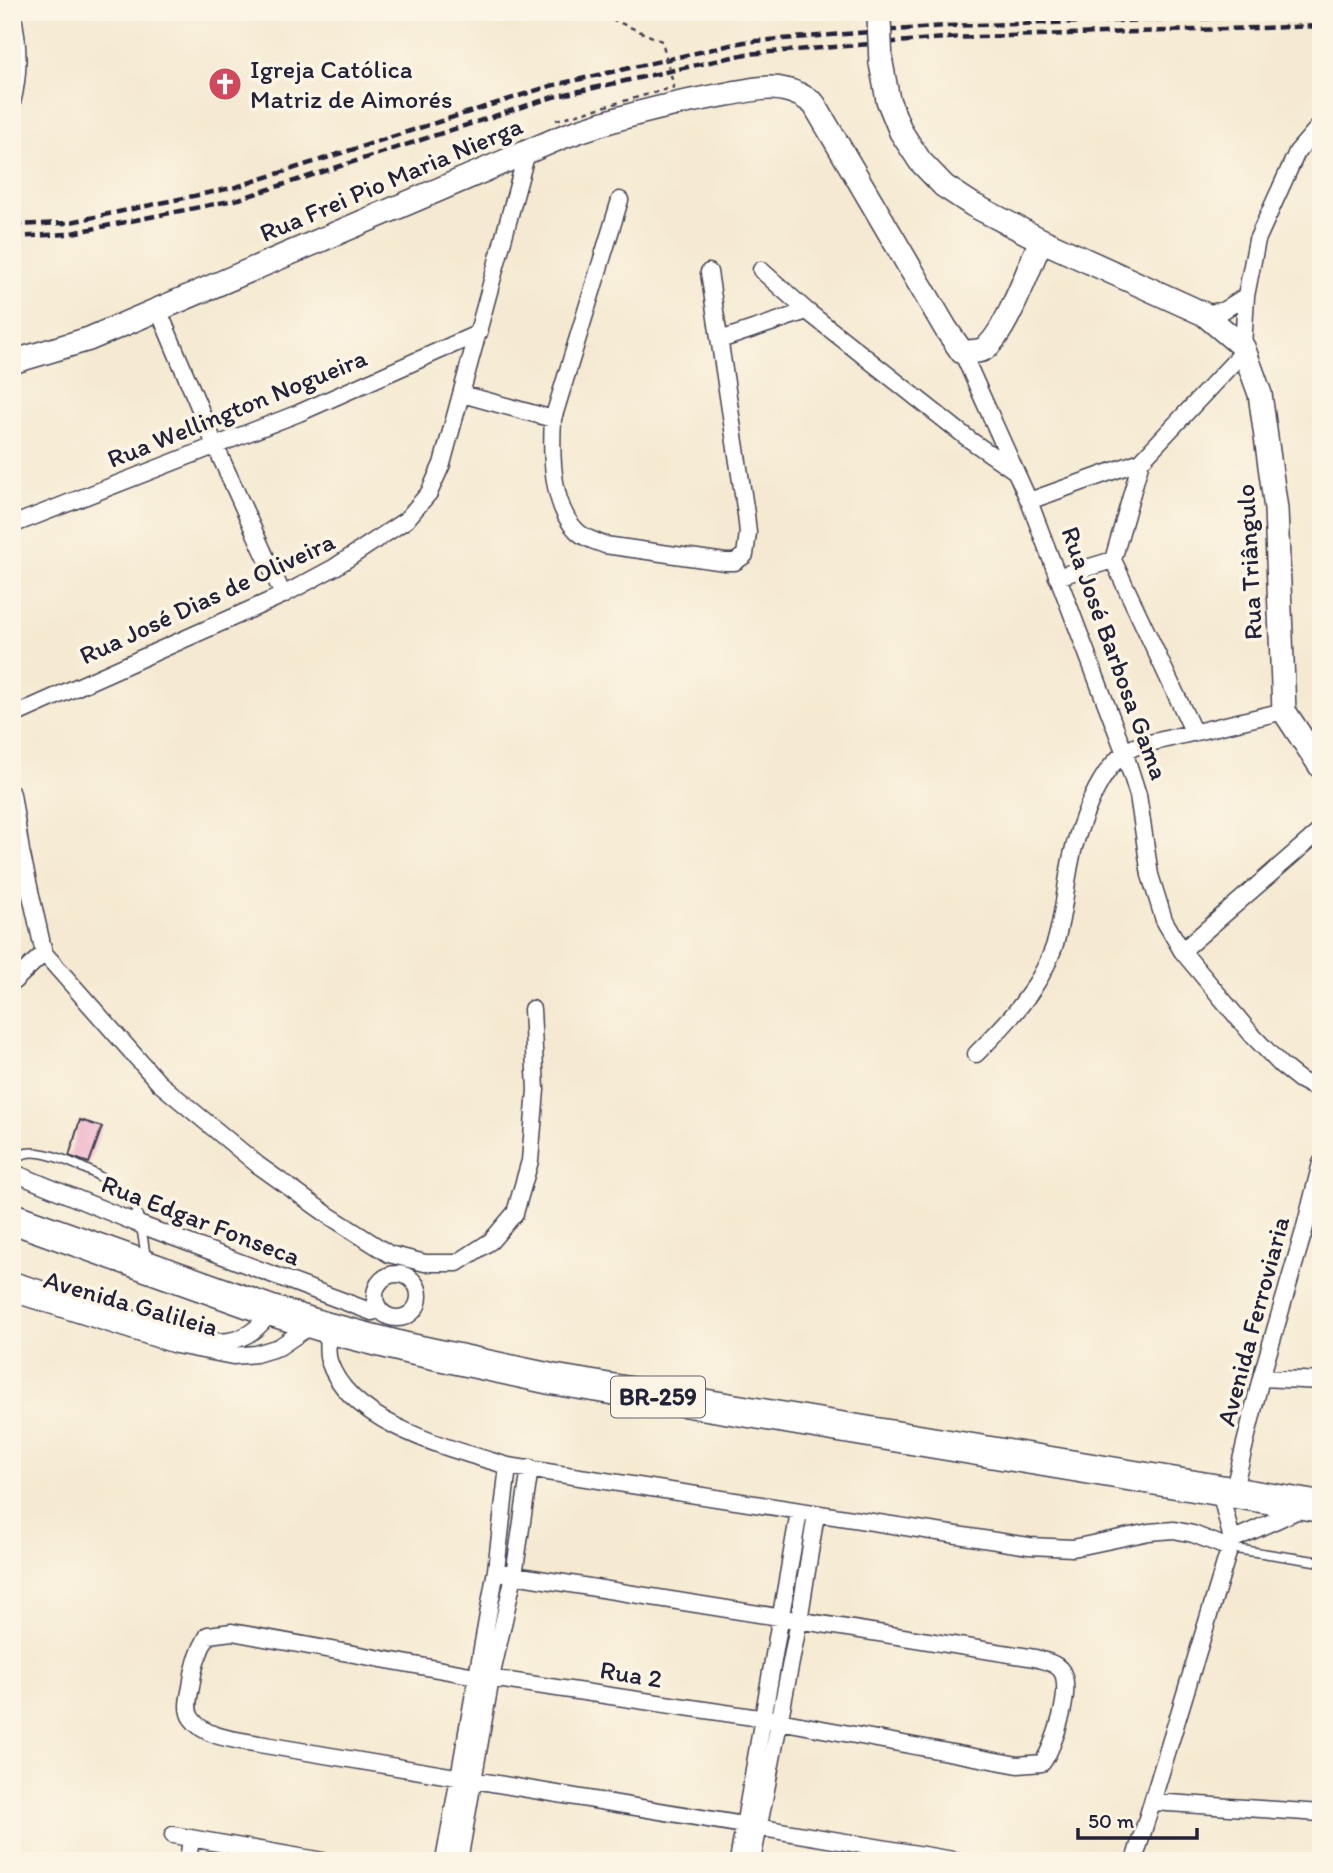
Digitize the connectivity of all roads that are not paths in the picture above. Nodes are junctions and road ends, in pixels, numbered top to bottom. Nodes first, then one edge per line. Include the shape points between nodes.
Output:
1 (12, 12) edge
2 (879, 15) edge
3 (801, 94) joint
4 (12, 103) edge
5 (1321, 124) edge
6 (527, 152) junction
7 (620, 201) dead end
8 (1041, 240) junction
9 (761, 270) dead end
10 (709, 272) dead end
11 (1245, 296) junction
12 (158, 309) junction
13 (807, 311) junction
14 (1204, 314) junction
15 (479, 333) junction
16 (720, 340) junction
17 (1243, 349) junction
18 (962, 352) junction
19 (12, 362) edge
20 (462, 394) junction
21 (553, 419) junction
22 (215, 445) junction
23 (1141, 461) junction
24 (1015, 471) junction
25 (1029, 502) junction
26 (12, 525) edge
27 (1113, 560) junction
28 (1057, 577) junction
29 (283, 595) junction
30 (1284, 711) junction
31 (12, 716) edge
32 (1194, 733) junction
33 (1124, 751) junction
34 (1321, 767) edge
35 (12, 794) edge
36 (1321, 830) edge
37 (17, 851) edge
38 (1182, 951) junction
39 (44, 953) junction
40 (12, 983) edge
41 (532, 1009) dead end
42 (976, 1054) dead end
43 (1321, 1091) edge
44 (12, 1160) edge
45 (1321, 1163) edge
46 (12, 1172) edge
47 (12, 1218) edge
48 (141, 1225) junction
49 (1312, 1231) edge
50 (389, 1254) junction
51 (425, 1263) junction
52 (148, 1267) junction
53 (12, 1280) edge
54 (382, 1280) junction
55 (418, 1291) junction
56 (12, 1293) edge
57 (414, 1310) junction
58 (272, 1311) junction
59 (372, 1317) junction
60 (320, 1326) junction
61 (406, 1348) junction
62 (1261, 1378) junction
63 (1321, 1381) edge
64 (508, 1466) junction
65 (530, 1468) junction
66 (1226, 1492) junction
67 (1315, 1506) edge
68 (799, 1512) junction
69 (816, 1514) junction
70 (1230, 1544) junction
71 (1321, 1562) edge
72 (496, 1570) junction
73 (514, 1575) junction
74 (781, 1618) junction
75 (799, 1620) junction
76 (484, 1677) junction
77 (771, 1720) junction
78 (458, 1777) junction
79 (475, 1780) junction
80 (1153, 1802) junction
81 (1321, 1813) edge
82 (751, 1827) junction
83 (173, 1835) dead end
84 (191, 1839) junction
85 (188, 1861) edge
86 (323, 1861) edge
87 (444, 1861) edge
88 (459, 1861) edge
89 (738, 1861) edge
90 (752, 1861) edge
91 (959, 1861) edge
92 (1134, 1861) edge

1 - 4 street via 19,65
2 - 8 street, bridge via 884,83 893,116 915,154 944,186
3 - 6 street, Rua Frei Pio Maria Nierga via 761,89 647,109
3 - 18 street, Rua José Barbosa Gama via 824,118
5 - 11 street via 1297,152 1277,193 1257,240
6 - 12 street, Rua Frei Pio Maria Nierga
6 - 15 street, Rua José Dias de Oliveira
7 - 21 street
8 - 14 street
8 - 18 street via 994,340 982,350
9 - 13 street
10 - 16 street
11 - 14 street via 1224,310
11 - 17 street
12 - 19 street, Rua Frei Pio Maria Nierga via 89,340
12 - 22 street
13 - 16 street
13 - 24 street
14 - 17 street
15 - 20 street, Rua José Dias de Oliveira
15 - 22 street, Rua Wellington Nogueira
16 - 21 street via 748,533 741,559 724,562 605,545 575,530 556,486
17 - 23 street
17 - 30 street, Rua Triângulo via 1260,394 1276,509
18 - 24 street, Rua José Barbosa Gama
20 - 21 street
20 - 29 street, Rua José Dias de Oliveira via 429,494 406,520 362,551
22 - 26 street, Rua Wellington Nogueira
22 - 29 street
23 - 25 street
23 - 27 street
24 - 25 street, Rua José Barbosa Gama
25 - 28 street, Rua José Barbosa Gama
27 - 28 street
27 - 32 street
28 - 33 street, Rua José Barbosa Gama
29 - 31 street, Rua José Dias de Oliveira
30 - 32 street
30 - 34 street
32 - 33 street
33 - 38 street, Rua José Barbosa Gama via 1138,795 1156,898
33 - 42 street via 1101,781 1074,847 1054,947 1037,984
35 - 37 street
36 - 38 street
37 - 39 street
38 - 43 street, Rua José Barbosa Gama via 1281,1065
39 - 40 street
39 - 50 street via 159,1083 258,1164
41 - 51 street via 536,1090 530,1161 515,1213 491,1241 457,1262
44 - 48 lane via 38,1153 88,1169 132,1202
45 - 49 street, Avenida Ferroviaria
46 - 48 street, Rua Edgar Fonseca
47 - 52 highway, BR-259
48 - 52 lane
48 - 59 street, Rua Edgar Fonseca
49 - 62 street, Avenida Ferroviaria
50 - 51 street
50 - 54 street
51 - 55 street
52 - 58 highway, BR-259
53 - 58 street via 206,1340 247,1336
54 - 55 street via 403,1275
54 - 59 street
55 - 57 street
56 - 60 street, Avenida Galileia via 176,1345 233,1356 279,1347
57 - 59 street, Rua Edgar Fonseca via 395,1318 382,1312
57 - 61 street
58 - 60 highway, BR-259
59 - 60 highway, BR-259
59 - 61 highway, BR-259
60 - 64 street via 337,1378 389,1424 435,1444
61 - 66 highway, BR-259 via 551,1379
62 - 63 street
62 - 66 street, Avenida Ferroviaria
64 - 65 street
64 - 72 street
65 - 68 street
65 - 73 street
66 - 67 highway, BR-259
66 - 70 street
67 - 70 street
68 - 69 street
68 - 74 street
69 - 70 street via 1029,1546 1073,1548 1174,1530
69 - 75 street
70 - 71 lane
70 - 80 street
72 - 73 street
72 - 76 street
73 - 74 street
73 - 76 street
74 - 75 street
74 - 77 street
75 - 77 street
75 - 77 street, Rua 2 via 1052,1663 1061,1670 1066,1691 1049,1755 1032,1766 1005,1763
76 - 77 street, Rua 2
76 - 78 street
76 - 78 street, Rua 2 via 232,1632 208,1635 198,1652 188,1706 191,1719 204,1729 258,1744
76 - 79 street
77 - 82 street
78 - 79 street
78 - 87 street
79 - 82 street
79 - 88 street
80 - 81 street
80 - 92 street
82 - 89 street
82 - 90 street
82 - 91 street
83 - 84 street
84 - 85 street
84 - 86 street

